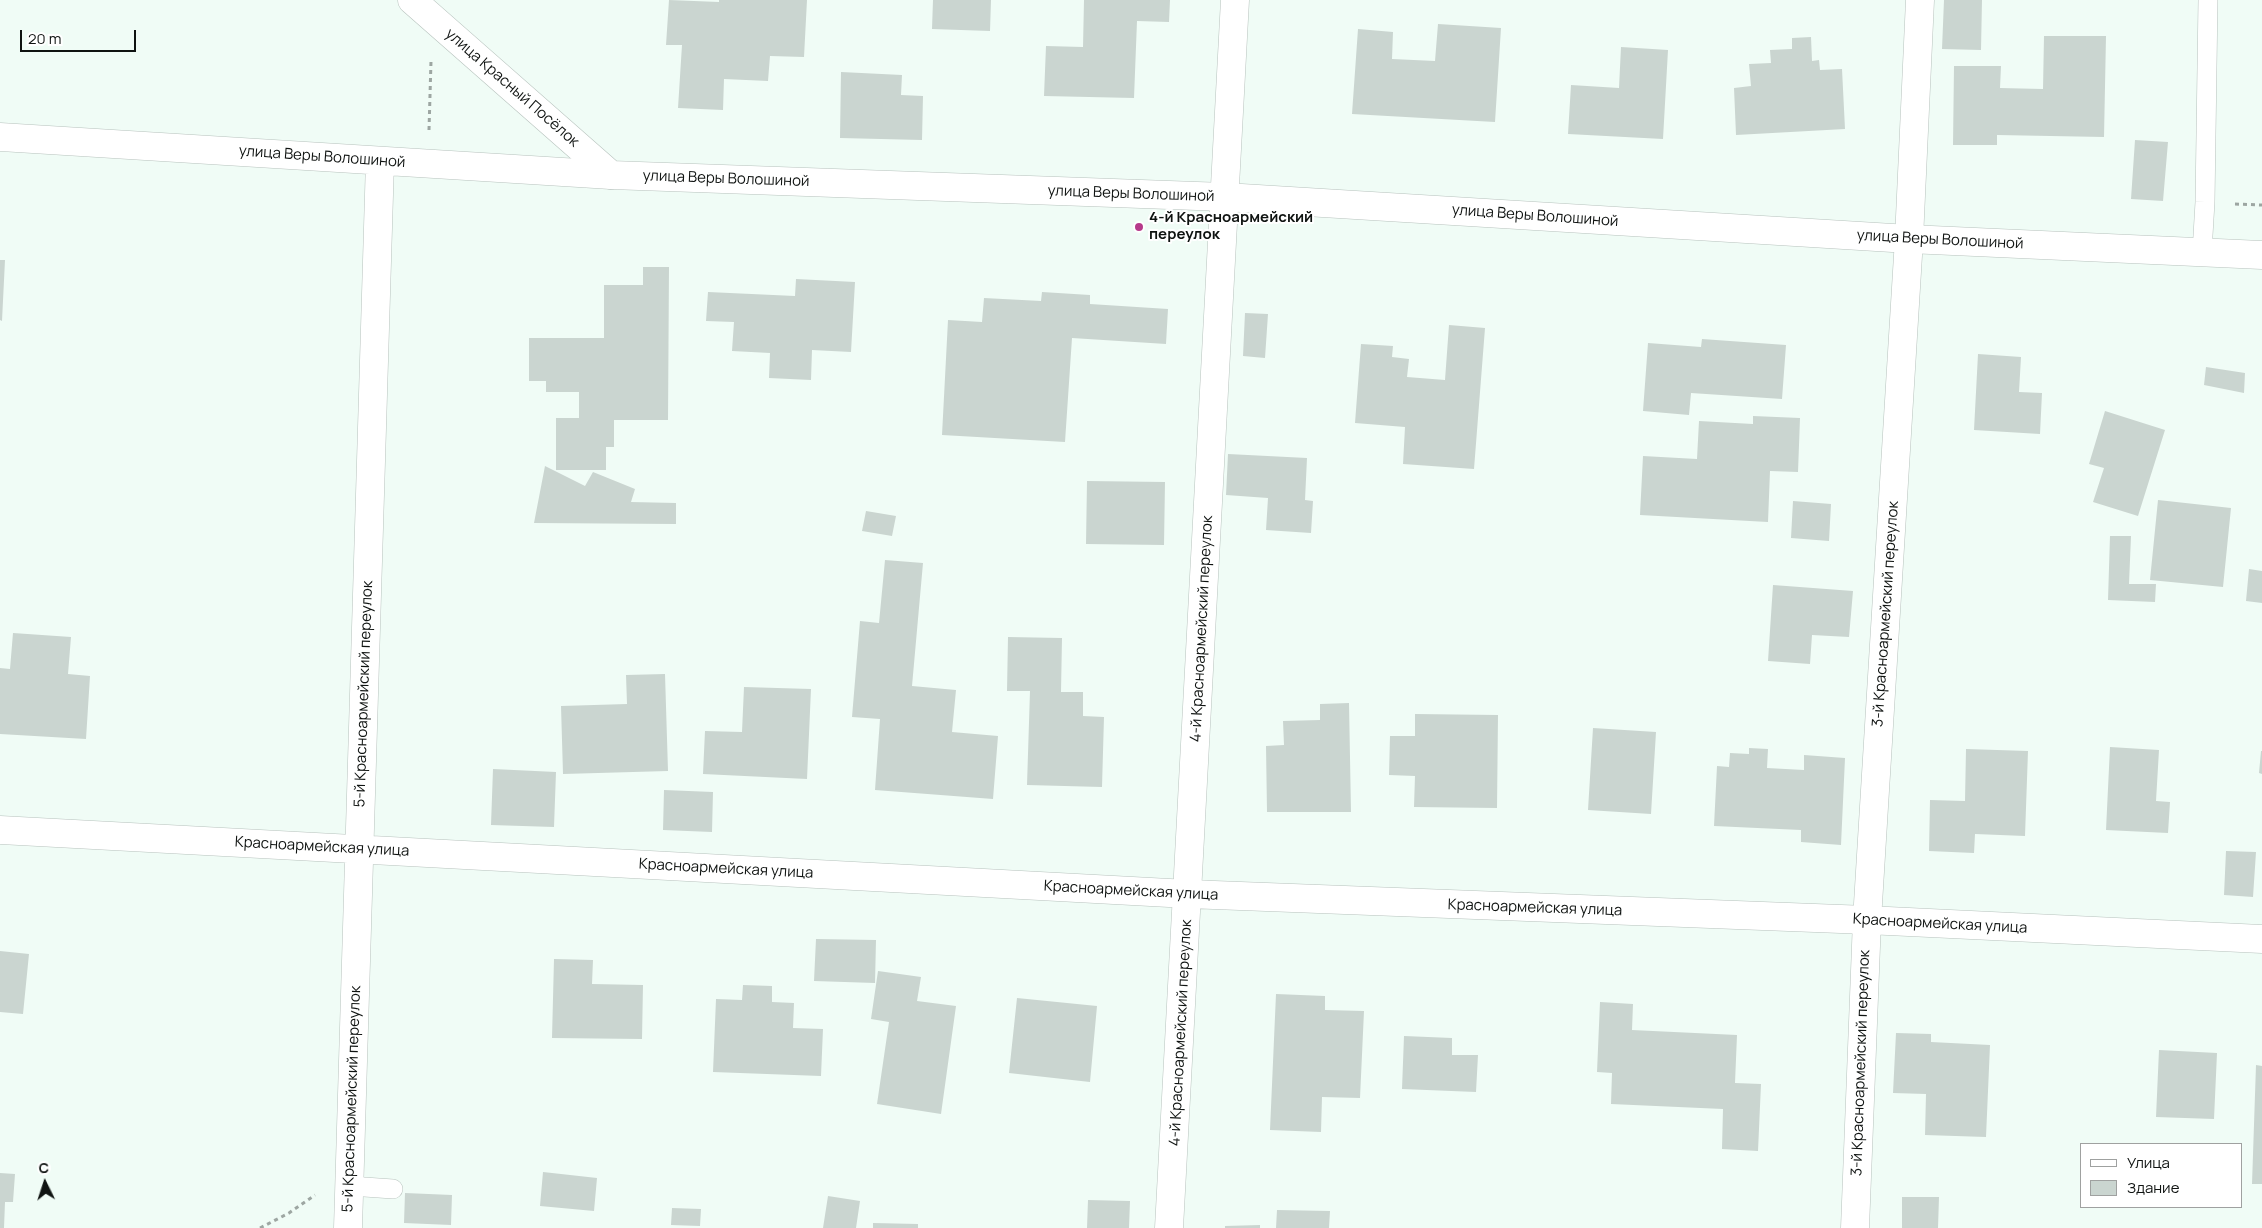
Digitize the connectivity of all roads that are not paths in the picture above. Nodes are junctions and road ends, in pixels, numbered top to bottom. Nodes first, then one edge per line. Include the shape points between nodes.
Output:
1 (412, 0) edge
2 (1235, 0) edge
3 (1920, 0) edge
4 (2208, 0) edge
5 (0, 137) edge
6 (380, 161) junction
7 (611, 175) junction
8 (1225, 197) junction
9 (1909, 239) junction
10 (2202, 252) junction
11 (2262, 255) edge
12 (0, 830) edge
13 (360, 849) junction
14 (1188, 894) junction
15 (1867, 920) junction
16 (2262, 939) edge
17 (350, 1179) junction
18 (394, 1189) dead end
19 (348, 1228) edge
20 (1170, 1228) edge
21 (1855, 1228) edge

1 - 7 street, улица Красный Посёлок
2 - 8 street, 4-й Красноармейский переулок
3 - 9 street, 3-й Красноармейский переулок
4 - 10 lane
5 - 6 street, улица Веры Волошиной
6 - 7 street, улица Веры Волошиной
6 - 13 street, 5-й Красноармейский переулок
7 - 8 street, улица Веры Волошиной
8 - 9 street, улица Веры Волошиной
8 - 14 street, 4-й Красноармейский переулок
9 - 10 street, улица Веры Волошиной
9 - 15 street, 3-й Красноармейский переулок
10 - 11 street, улица Веры Волошиной
12 - 13 street, Красноармейская улица
13 - 14 street, Красноармейская улица
13 - 17 street, 5-й Красноармейский переулок
14 - 15 street, Красноармейская улица
14 - 20 street, 4-й Красноармейский переулок
15 - 16 street, Красноармейская улица
15 - 21 street, 3-й Красноармейский переулок
17 - 18 lane
17 - 19 street, 5-й Красноармейский переулок

